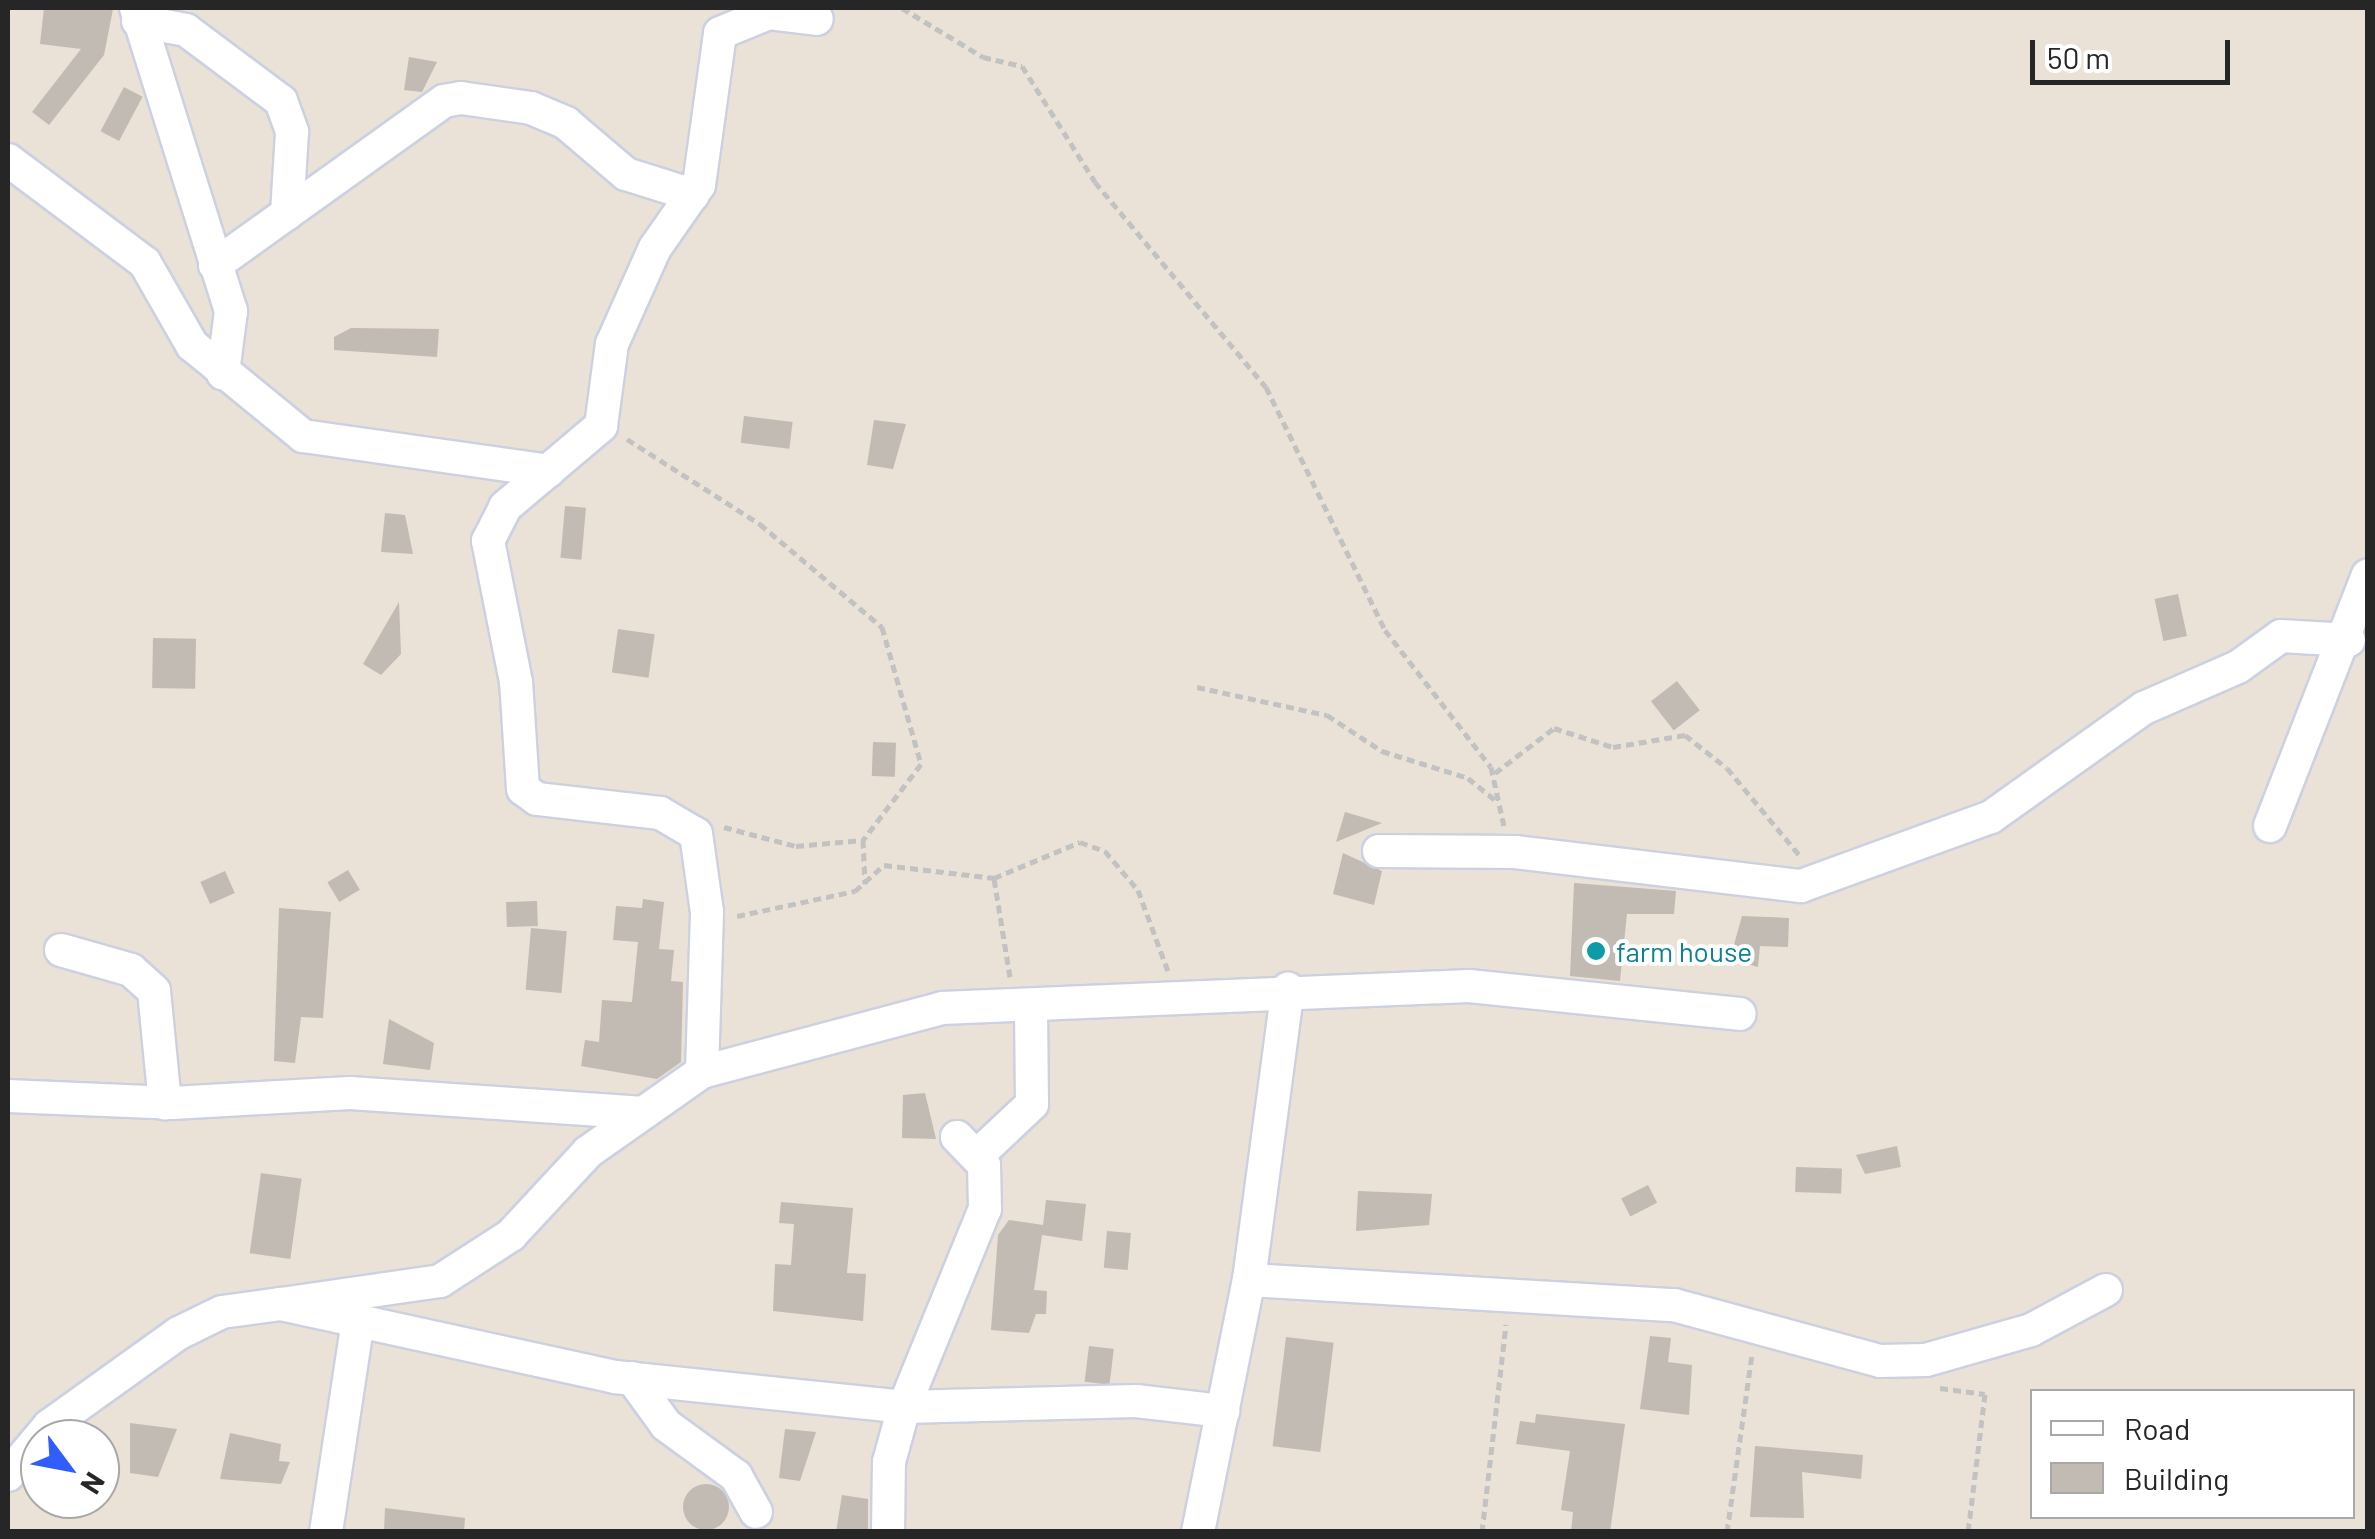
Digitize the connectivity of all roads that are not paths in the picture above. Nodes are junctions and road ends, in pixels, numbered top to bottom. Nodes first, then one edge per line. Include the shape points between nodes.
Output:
1 (137, 14) edge
2 (816, 19) dead end
3 (8, 160) edge
4 (693, 196) junction
5 (287, 214) junction
6 (215, 265) junction
7 (223, 373) junction
8 (549, 472) junction
9 (2368, 575) edge
10 (2348, 640) junction
11 (2270, 826) dead end
12 (1378, 850) dead end
13 (61, 950) dead end
14 (1288, 990) junction
15 (1027, 1006) junction
16 (1740, 1014) dead end
17 (702, 1072) junction
18 (8, 1096) edge
19 (165, 1103) junction
20 (640, 1113) junction
21 (1249, 1280) junction
22 (2106, 1290) dead end
23 (280, 1304) junction
24 (358, 1320) junction
25 (632, 1378) junction
26 (904, 1407) junction
27 (1223, 1411) junction
28 (8, 1475) edge
29 (756, 1512) dead end
30 (1205, 1528) edge
31 (326, 1532) edge
32 (888, 1532) edge

1 - 5 street via 186,30 281,101 292,132
1 - 6 street
2 - 4 street via 770,12 720,33 707,154
3 - 7 street via 145,264 186,336
4 - 5 street via 626,174 566,123 531,108 461,98
4 - 8 street via 655,248 612,344 607,401 590,440
5 - 6 street
6 - 7 street via 233,325
7 - 8 street via 329,445
8 - 17 street via 505,508 488,540 516,682 516,774 538,799 660,812 692,828 702,850 706,922
9 - 10 street
10 - 11 street
10 - 12 street via 2281,636 2238,667 2144,708 1991,817 1826,876 1774,887 1514,852
13 - 19 street via 131,970 154,991
14 - 15 street
14 - 16 street via 1469,986
14 - 21 street
15 - 17 street via 942,1008
15 - 26 street via 1032,1104 968,1145 980,1224
17 - 20 street
18 - 19 street
19 - 20 street via 350,1093
20 - 23 street via 469,1267 420,1288
21 - 22 street via 1511,1292 1757,1322 1865,1361 1926,1360 2031,1330
21 - 27 street
23 - 24 street
23 - 28 street via 191,1326 50,1426
24 - 25 street via 540,1367
24 - 31 street
25 - 26 street
25 - 29 street via 666,1425 736,1476
26 - 27 street via 1118,1401
26 - 32 street via 890,1462
27 - 30 street

